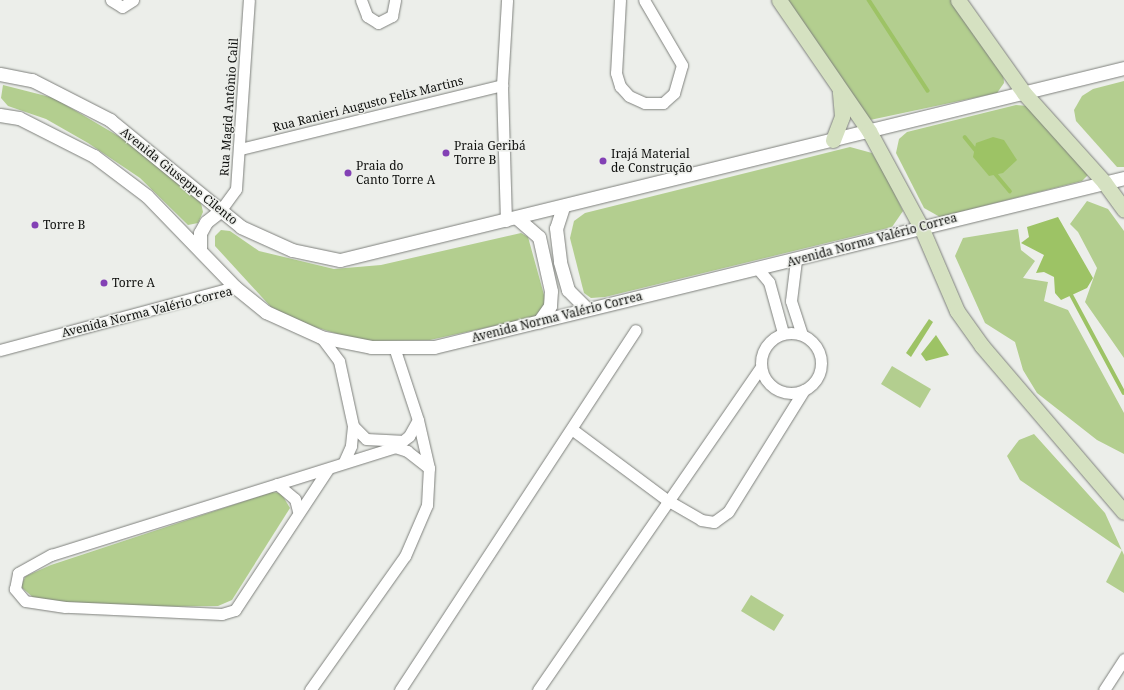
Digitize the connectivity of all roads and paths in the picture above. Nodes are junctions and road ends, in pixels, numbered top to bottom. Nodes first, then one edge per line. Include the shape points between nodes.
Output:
1 (111, 0) edge
2 (133, 0) edge
3 (249, 0) edge
4 (361, 0) edge
5 (395, 0) edge
6 (507, 0) edge
7 (620, 0) edge
8 (644, 0) edge
9 (779, 0) edge
10 (958, 0) edge
11 (1124, 68) edge
12 (0, 74) edge
13 (502, 85) junction
14 (840, 90) junction
15 (1024, 92) junction
16 (0, 115) edge
17 (869, 132) junction
18 (833, 140) junction
19 (240, 148) junction
20 (1124, 178) edge
21 (1104, 182) junction
22 (563, 207) junction
23 (1124, 210) edge
24 (220, 211) junction
25 (511, 220) junction
26 (921, 227) junction
27 (200, 248) junction
28 (796, 260) junction
29 (758, 269) junction
30 (235, 287) junction
31 (587, 309) junction
32 (539, 322) junction
33 (636, 330) dead end
34 (783, 333) junction
35 (802, 334) junction
36 (321, 337) junction
37 (394, 347) junction
38 (0, 350) edge
39 (761, 367) junction
40 (804, 390) junction
41 (418, 420) junction
42 (353, 426) junction
43 (573, 430) junction
44 (405, 440) junction
45 (395, 447) junction
46 (344, 462) junction
47 (429, 468) junction
48 (328, 469) junction
49 (278, 484) junction
50 (667, 500) junction
51 (298, 511) junction
52 (1124, 512) edge
53 (1124, 659) edge
54 (310, 690) edge
55 (400, 690) edge
56 (538, 690) edge
57 (1104, 690) edge

1 - 2 street via 122,7
3 - 19 street, Rua Magid Antônio Calil
4 - 5 street via 367,16 378,22 392,16
6 - 13 street
7 - 8 street via 616,73 620,86 629,96 645,103 663,103 674,93 682,65
9 - 14 main road
10 - 15 main road
11 - 15 street
12 - 24 street, Avenida Giuseppe Cilento via 32,80 110,120 156,155
13 - 19 street, Rua Ranieri Augusto Felix Martins
13 - 25 street
14 - 17 main road
14 - 18 main road via 842,116
15 - 17 street
15 - 21 main road
16 - 27 street via 19,118 94,156 147,196
17 - 18 street
17 - 26 main road
18 - 22 street
19 - 24 street, Rua Magid Antônio Calil via 236,189
20 - 21 street, Avenida Norma Valério Correa
21 - 23 main road
21 - 26 street, Avenida Norma Valério Correa
22 - 25 street
22 - 31 street via 556,228 560,262 568,290
24 - 25 street, Avenida Giuseppe Cilento via 268,241 340,260
24 - 27 street via 206,222 200,233
25 - 32 street via 539,237 551,291 550,306
26 - 28 street, Avenida Norma Valério Correa
26 - 52 main road via 962,317
27 - 30 street
28 - 29 street, Avenida Norma Valério Correa
28 - 35 street via 791,301
29 - 31 street, Avenida Norma Valério Correa
29 - 34 street via 769,282
30 - 36 street, Avenida Norma Valério Correa via 266,312
30 - 38 street, Avenida Norma Valério Correa
31 - 32 street, Avenida Norma Valério Correa
32 - 37 street, Avenida Norma Valério Correa via 434,347
33 - 43 street
34 - 35 street
34 - 39 street via 763,349
35 - 40 street via 811,339 821,356 819,376
36 - 37 street, Avenida Norma Valério Correa via 371,347
36 - 42 street via 339,362
37 - 41 street
39 - 40 street via 763,376 776,390 786,393
39 - 50 street
40 - 50 street via 728,512 714,522 701,520
41 - 44 street
41 - 47 street
42 - 44 street via 366,439
42 - 46 street via 351,446
43 - 50 street
43 - 55 street
44 - 45 street
45 - 46 street
45 - 47 street via 406,451
46 - 48 street
47 - 54 street via 427,505 419,530
48 - 49 street
48 - 51 street
49 - 51 street via 295,499
49 - 51 street via 51,555 18,573 15,589 22,598 34,604 222,614 235,610 248,593
50 - 56 street
53 - 57 street

